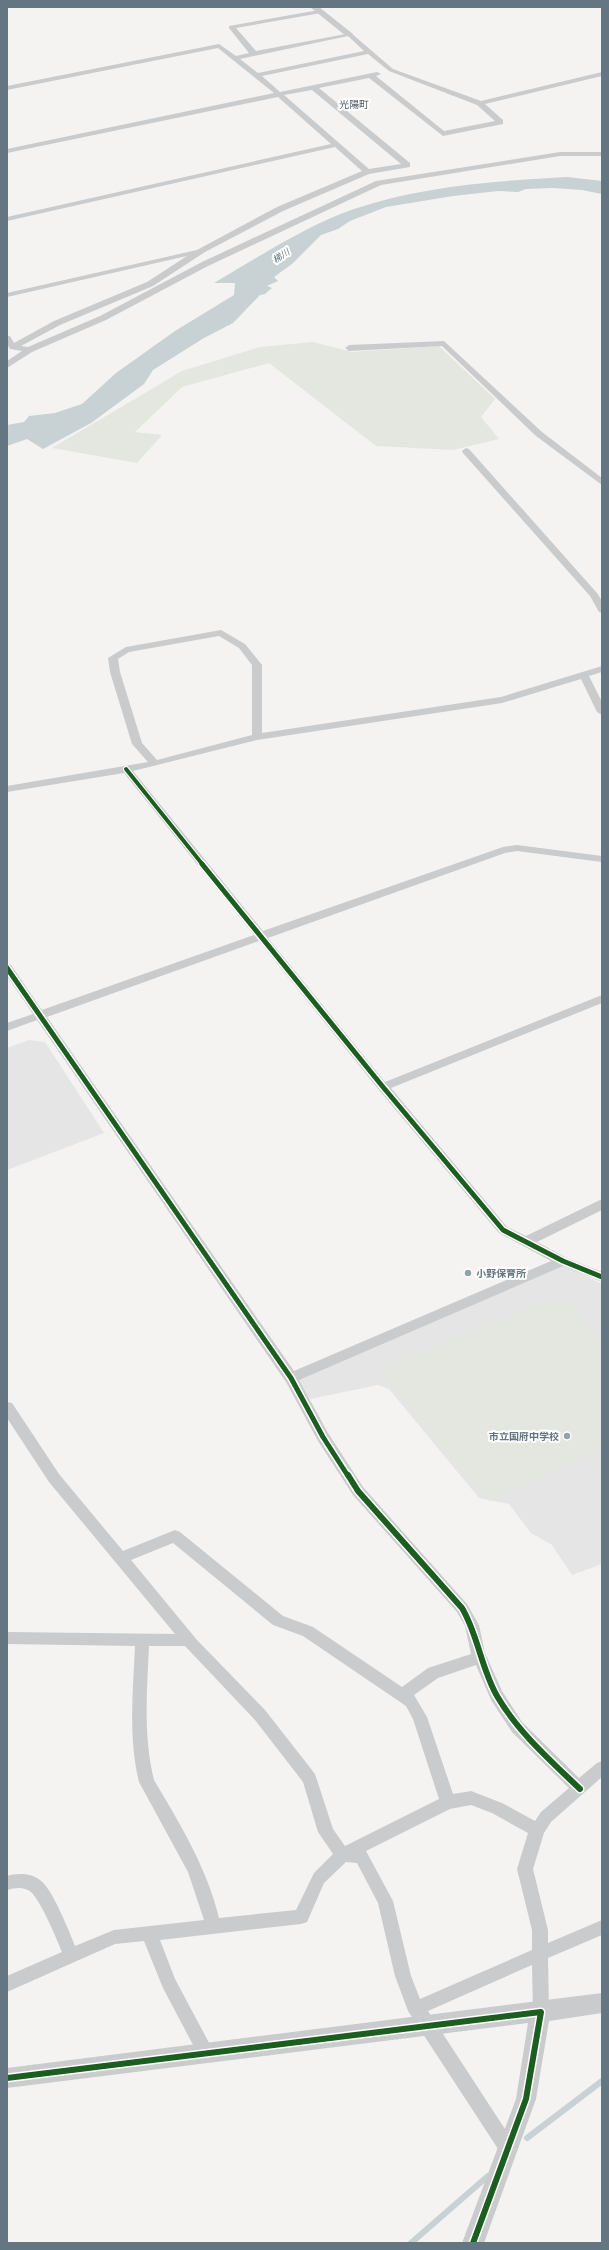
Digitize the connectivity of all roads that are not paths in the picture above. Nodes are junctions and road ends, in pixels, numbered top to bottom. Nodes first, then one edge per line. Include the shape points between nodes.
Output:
1 (317, 10) edge
2 (349, 34) junction
3 (370, 52) junction
4 (254, 54) junction
5 (234, 58) junction
6 (391, 70) junction
7 (602, 74) edge
8 (257, 75) junction
9 (370, 75) junction
10 (313, 87) junction
11 (7, 88) edge
12 (277, 94) junction
13 (480, 103) junction
14 (336, 145) junction
15 (7, 151) edge
16 (602, 154) edge
17 (366, 172) junction
18 (7, 219) edge
19 (202, 250) junction
20 (7, 295) edge
21 (7, 338) edge
22 (13, 348) junction
23 (349, 348) dead end
24 (29, 350) junction
25 (7, 366) edge
26 (466, 451) dead end
27 (602, 482) edge
28 (602, 610) edge
29 (602, 670) edge
30 (584, 675) junction
31 (602, 712) edge
32 (257, 737) junction
33 (155, 764) junction
34 (126, 769) junction
35 (7, 789) edge
36 (602, 859) edge
37 (262, 937) junction
38 (7, 968) edge
39 (602, 999) edge
40 (40, 1014) junction
41 (7, 1027) edge
42 (382, 1087) junction
43 (602, 1204) edge
44 (526, 1242) junction
45 (563, 1261) junction
46 (602, 1277) edge
47 (291, 1378) junction
48 (7, 1407) edge
49 (121, 1558) junction
50 (7, 1638) edge
51 (142, 1639) junction
52 (188, 1640) junction
53 (480, 1657) junction
54 (403, 1696) junction
55 (602, 1768) edge
56 (580, 1789) junction
57 (448, 1802) junction
58 (537, 1830) junction
59 (343, 1855) junction
60 (7, 1883) edge
61 (213, 1926) junction
62 (602, 1927) edge
63 (150, 1933) junction
64 (71, 1954) junction
65 (540, 1954) junction
66 (7, 1984) edge
67 (602, 2003) edge
68 (417, 2008) junction
69 (541, 2012) junction
70 (429, 2026) junction
71 (207, 2054) junction
72 (7, 2078) edge
73 (508, 2150) junction
74 (473, 2243) edge

1 - 2 street
1 - 4 street via 230,27
2 - 3 street
2 - 4 street
3 - 6 street
3 - 8 street
4 - 5 street
5 - 8 street
5 - 11 street via 219,46
6 - 9 street
6 - 13 street
7 - 13 street
8 - 12 street
9 - 10 street
9 - 13 street via 443,134 500,122
10 - 12 street
10 - 17 street via 407,165
12 - 14 street
12 - 15 street
14 - 17 street
14 - 18 street
16 - 24 street via 560,154 379,183 206,264 103,318
17 - 19 street via 280,209
19 - 20 street
19 - 22 street via 150,284 57,324
21 - 22 street
22 - 24 street
23 - 27 street via 444,343 539,434
24 - 25 street
26 - 28 street via 594,596
29 - 30 street
30 - 31 street
30 - 32 street via 502,700
32 - 33 street
32 - 33 street via 257,664 242,646 221,634 126,650 114,658 116,672 137,744
33 - 34 street
34 - 35 street
34 - 37 street
36 - 37 street via 517,848 503,850
37 - 40 street
37 - 42 street
38 - 40 street
39 - 42 street
40 - 41 street
40 - 47 street
42 - 44 street via 503,1230
43 - 44 street
44 - 45 street
45 - 46 street
45 - 47 street
47 - 53 street via 323,1437 358,1491 462,1608 472,1625
48 - 49 street via 54,1478
49 - 52 street
49 - 54 street via 175,1536 278,1620 308,1631
50 - 51 street
51 - 52 street
51 - 61 street via 142,1767 147,1782 198,1875 208,1901
52 - 59 street via 260,1716 310,1779 326,1832
53 - 54 street via 433,1673
53 - 56 street via 496,1695 517,1727
54 - 57 street via 411,1702 420,1717
55 - 56 street
56 - 58 street via 546,1817
57 - 58 street via 471,1798
57 - 59 street
58 - 65 street via 526,1869 540,1930
59 - 61 street via 319,1878 301,1917
59 - 68 street via 361,1856 385,1901 403,1976
60 - 64 street via 19,1880 34,1885 52,1911
61 - 63 street
62 - 65 street
63 - 64 street via 114,1937
63 - 71 street via 169,1983
64 - 66 street
65 - 68 street
65 - 69 street
67 - 69 street
68 - 70 street
69 - 70 street
69 - 73 street via 526,2100
70 - 71 street
70 - 73 street
71 - 72 street
73 - 74 street

